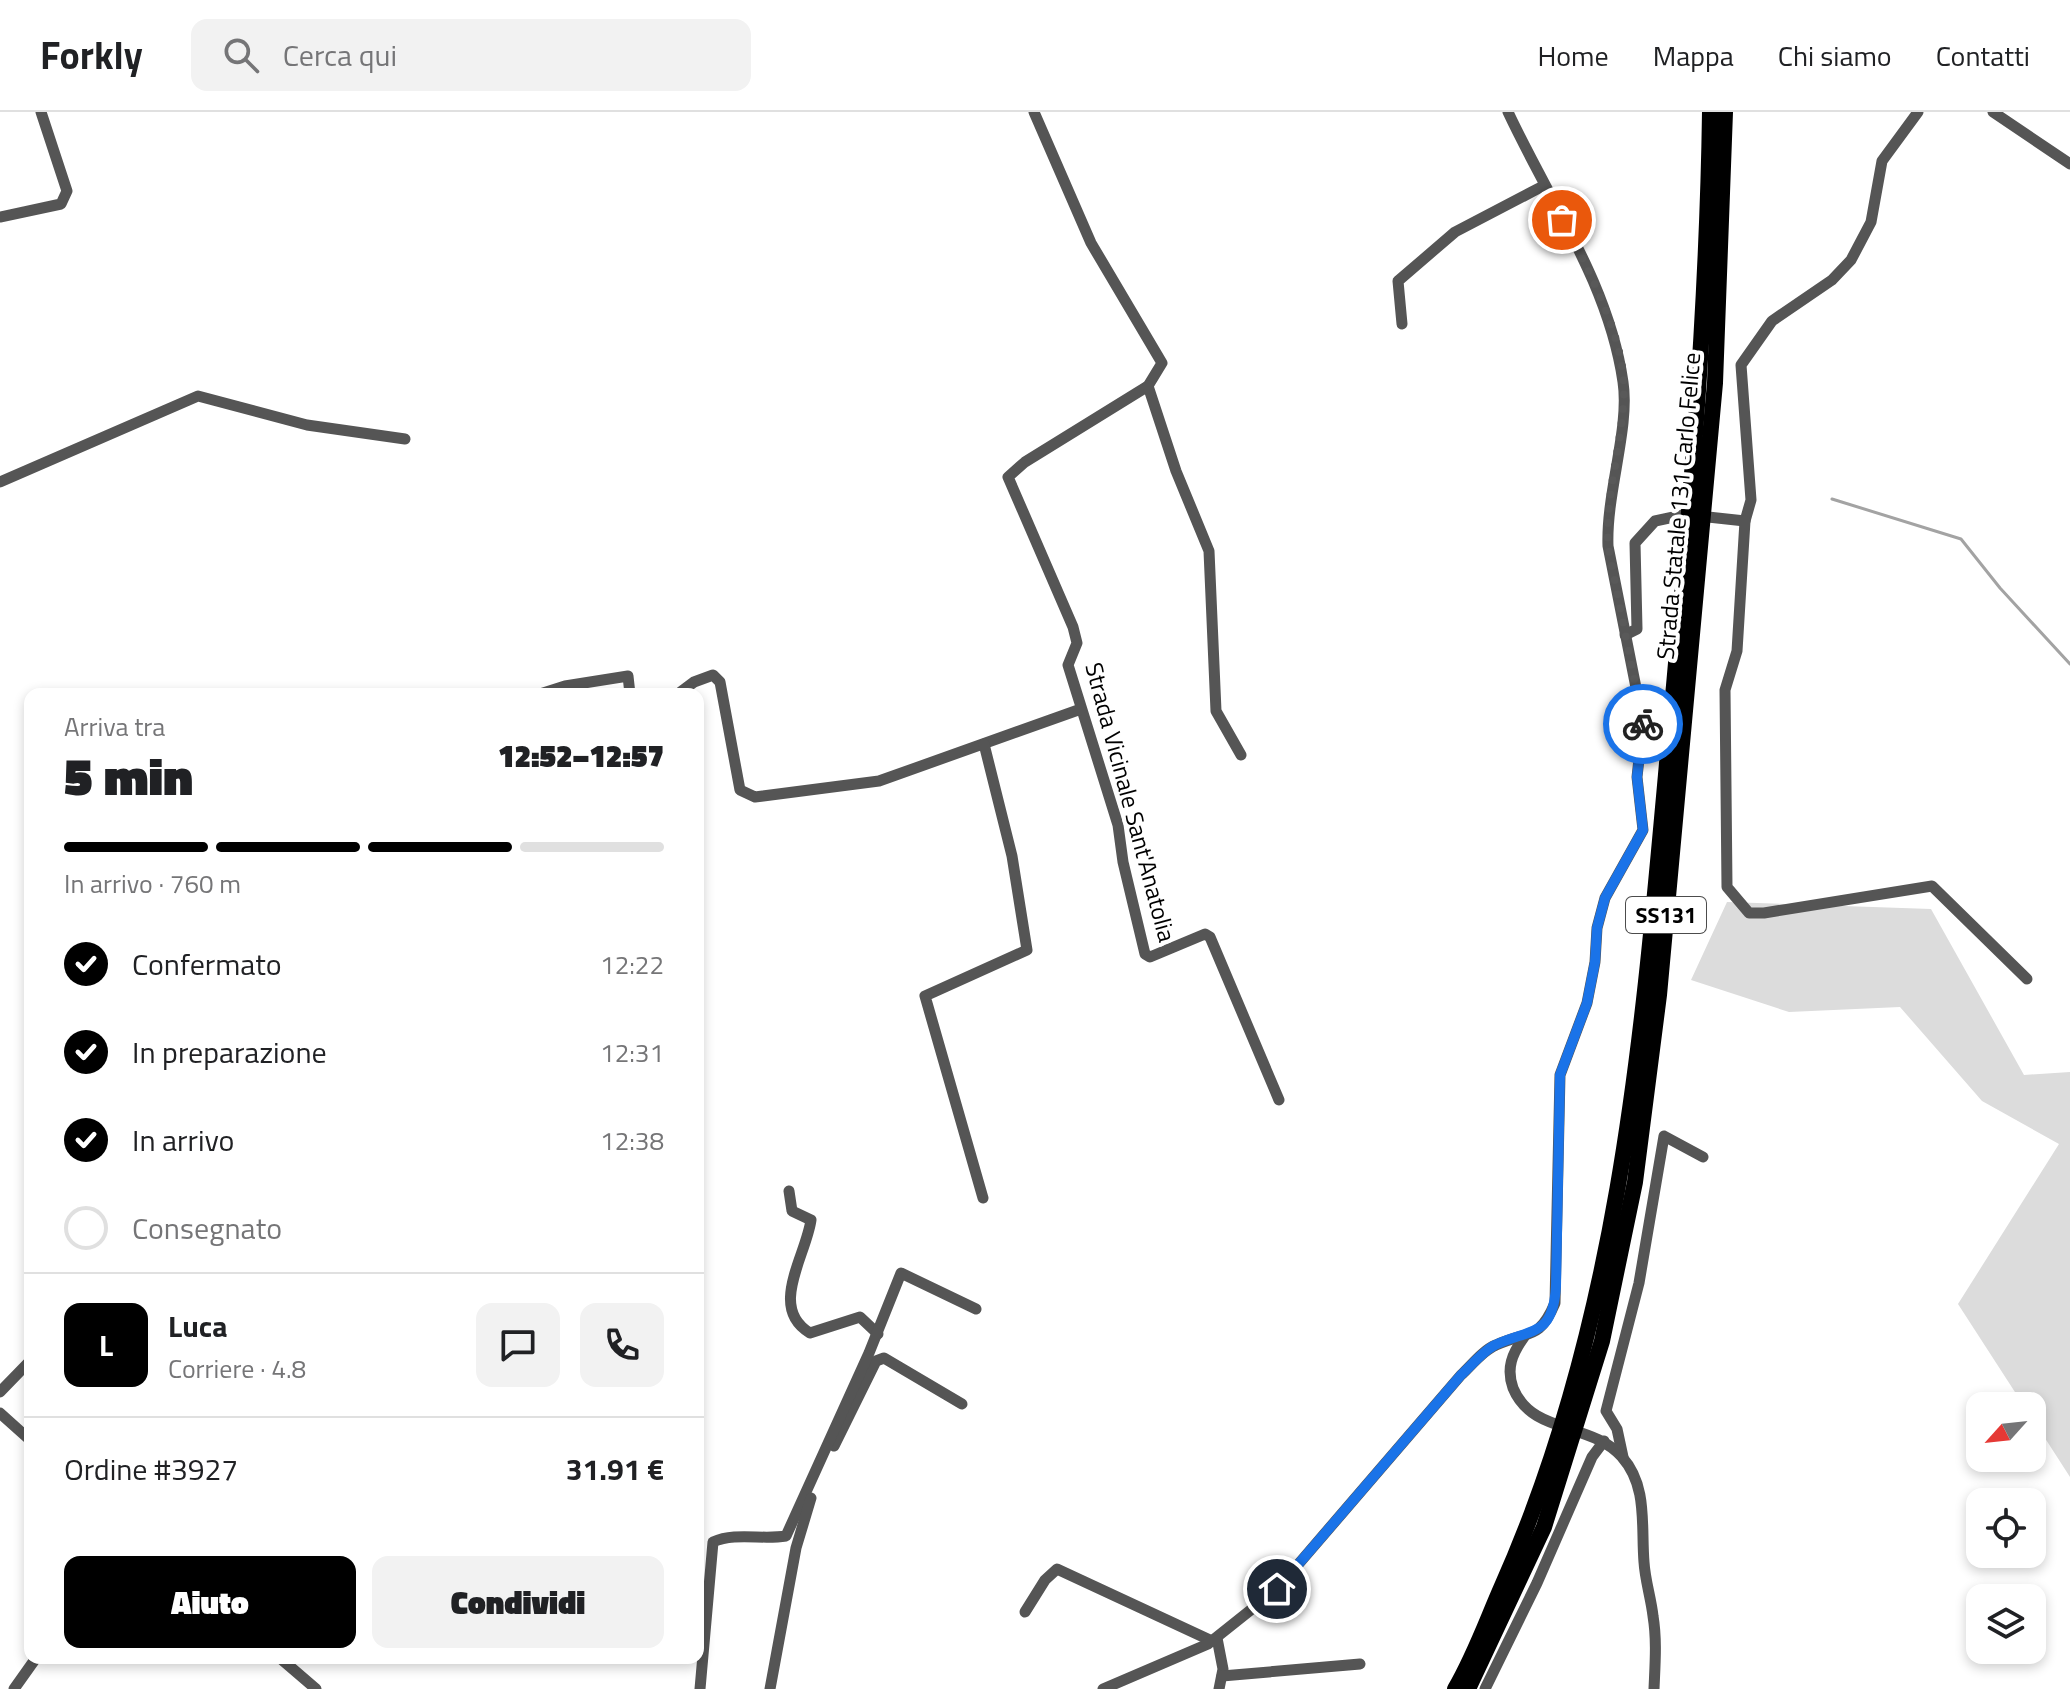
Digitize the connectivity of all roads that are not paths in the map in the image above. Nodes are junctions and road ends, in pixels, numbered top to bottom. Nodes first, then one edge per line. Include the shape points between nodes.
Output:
1 (41, 112) edge
2 (1034, 112) edge
3 (1508, 112) edge
4 (1710, 112) edge
5 (1725, 112) edge
6 (1918, 112) edge
7 (1993, 112) edge
8 (2070, 164) edge
9 (1543, 186) junction
10 (0, 217) edge
11 (1402, 324) dead end
12 (1148, 386) junction
13 (405, 439) dead end
14 (0, 482) edge
15 (1683, 515) dead end
16 (1708, 517) dead end
17 (1745, 521) junction
18 (1625, 635) junction
19 (559, 688) edge
20 (629, 688) edge
21 (686, 688) edge
22 (1081, 709) junction
23 (984, 744) junction
24 (1241, 755) dead end
25 (2027, 979) dead end
26 (1279, 1100) dead end
27 (1703, 1157) dead end
28 (789, 1191) dead end
29 (983, 1198) dead end
30 (976, 1309) dead end
31 (878, 1334) junction
32 (1524, 1337) junction
33 (24, 1367) edge
34 (0, 1392) edge
35 (962, 1404) dead end
36 (0, 1413) edge
37 (24, 1435) edge
38 (1604, 1441) junction
39 (1623, 1457) junction
40 (1025, 1612) dead end
41 (1214, 1640) junction
42 (704, 1644) edge
43 (32, 1664) edge
44 (287, 1664) edge
45 (702, 1664) edge
46 (1360, 1664) dead end
47 (1222, 1676) junction
48 (14, 1689) edge
49 (316, 1689) edge
50 (700, 1689) edge
51 (770, 1689) edge
52 (1103, 1689) edge
53 (1219, 1689) edge
54 (1455, 1689) edge
55 (1468, 1689) edge
56 (1485, 1689) edge
57 (1654, 1689) edge

1 - 10 street via 67,191 61,204
2 - 12 street via 1091,243 1162,363
3 - 9 street
4 - 54 highway, Strada Statale 131 Carlo Felice / SS131 via 1708,252 1688,528 1646,995 1620,1182 1589,1341 1530,1524
5 - 55 highway, Strada Statale 131 Carlo Felice / SS131 via 1715,383 1659,995 1635,1182 1602,1341 1544,1527
6 - 17 street via 1882,161 1871,222 1851,260 1832,280 1772,321 1741,365 1751,500
7 - 8 street
9 - 11 street via 1455,232 1398,281
9 - 18 street via 1590,271 1624,384 1607,517
12 - 22 street, Strada Vicinale Sant'Anatolia via 1008,477 1073,627 1077,643 1068,665
12 - 24 street via 1209,551 1216,711
13 - 14 street via 307,425 198,396
15 - 18 street via 1655,521 1635,543 1637,629
16 - 17 street
17 - 25 street via 1737,651 1725,690 1727,887 1749,913 1932,886
18 - 32 street via 1643,723 1637,777 1643,830 1605,898 1587,1003 1560,1075 1555,1303 1546,1325
19 - 20 street via 628,676
21 - 23 street via 713,675 720,682 740,790 755,797 879,781
22 - 23 street
22 - 26 street, Strada Vicinale Sant'Anatolia via 1118,825 1145,954 1150,957 1205,934 1210,937
23 - 29 street via 1012,856 1027,950 925,996
27 - 39 street via 1664,1136 1639,1283 1606,1411 1617,1429
28 - 31 street via 792,1211 811,1220 790,1288 798,1325 810,1333 860,1317
30 - 31 street via 901,1273
31 - 42 street via 786,1536 728,1535 713,1542
32 - 38 street via 1511,1355 1509,1377 1518,1399 1543,1420
32 - 41 street via 1493,1346 1461,1375 1277,1589
33 - 34 street
35 - 51 street via 884,1358 876,1361 806,1511
36 - 37 street
38 - 39 street
38 - 56 street
39 - 57 street via 1639,1488 1654,1619
40 - 41 street via 1057,1569
41 - 47 street
41 - 52 street
43 - 48 street
44 - 49 street
45 - 50 street
46 - 47 street
47 - 53 street

